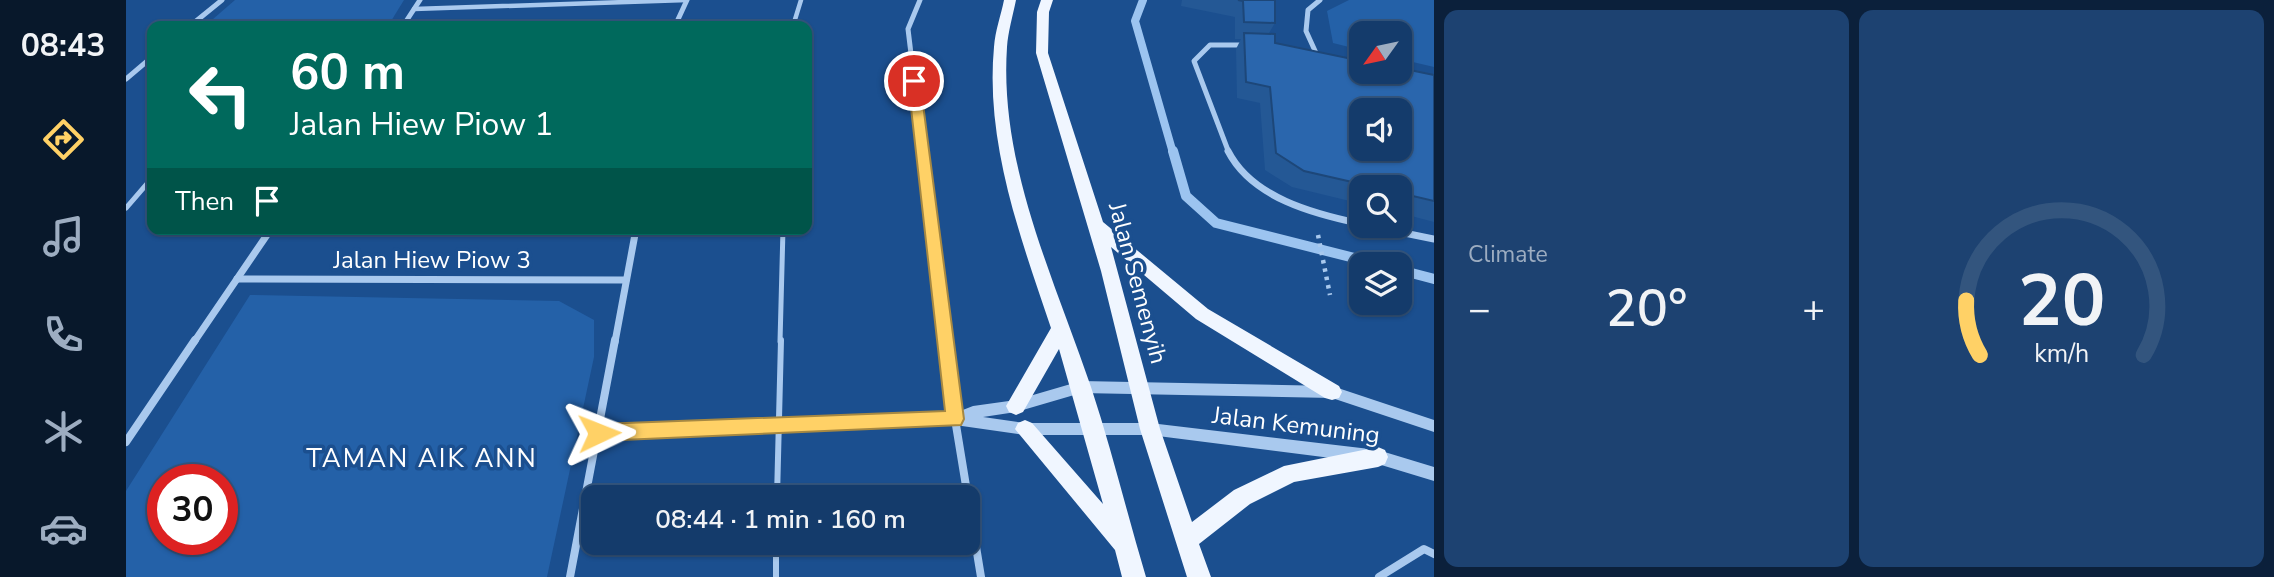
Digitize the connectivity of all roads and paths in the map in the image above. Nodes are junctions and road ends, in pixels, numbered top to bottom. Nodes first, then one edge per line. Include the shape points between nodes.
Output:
1 (222, 0) edge
2 (420, 0) edge
3 (687, 0) edge
4 (801, 0) edge
5 (920, 0) edge
6 (1010, 0) edge
7 (1047, 0) edge
8 (1320, 0) edge
9 (414, 9) junction
10 (196, 21) edge
11 (406, 21) edge
12 (677, 21) edge
13 (795, 21) edge
14 (1254, 46) edge
15 (1303, 52) edge
16 (1316, 53) junction
17 (1327, 56) edge
18 (147, 61) edge
19 (139, 68) junction
20 (147, 68) edge
21 (126, 79) edge
22 (147, 184) edge
23 (126, 208) edge
24 (1349, 221) edge
25 (1096, 225) junction
26 (267, 235) edge
27 (635, 235) edge
28 (783, 235) edge
29 (1412, 235) edge
30 (1317, 239) dead end
31 (1434, 239) edge
32 (237, 279) junction
33 (626, 280) junction
34 (1331, 295) dead end
35 (1060, 330) junction
36 (1081, 387) junction
37 (1139, 387) junction
38 (1332, 392) junction
39 (1016, 405) junction
40 (955, 419) junction
41 (778, 426) junction
42 (1434, 426) edge
43 (1092, 428) junction
44 (1025, 429) junction
45 (1150, 429) junction
46 (599, 433) junction
47 (126, 442) edge
48 (1378, 457) junction
49 (1434, 474) edge
50 (777, 485) edge
51 (1187, 539) junction
52 (1125, 547) junction
53 (1434, 554) edge
54 (776, 555) edge
55 (570, 577) edge
56 (776, 577) edge
57 (981, 577) edge
58 (1134, 577) edge
59 (1199, 577) edge
60 (1379, 577) edge

1 - 10 street
2 - 9 street
3 - 9 lane
3 - 12 street
4 - 13 lane
5 - 40 street via 908,29
6 - 35 main road via 1000,54 1000,108 1018,196
7 - 25 main road, Jalan Semenyih via 1042,53
8 - 16 street via 1308,10 1306,31
9 - 11 street
14 - 24 street via 1208,45 1194,61 1236,165 1261,187 1320,215
15 - 16 street
16 - 17 street
18 - 19 street
19 - 20 street
19 - 21 street
22 - 23 lane
25 - 37 main road, Jalan Semenyih
25 - 38 main road via 1202,314
26 - 32 street
27 - 33 street
28 - 41 lane
29 - 31 street
30 - 34 path
32 - 33 street, Jalan Hiew Piow 3
32 - 47 street
33 - 46 street
35 - 36 main road
35 - 39 main road
36 - 37 street, Jalan Kemuning
36 - 39 street, Jalan Kemuning
36 - 43 main road
37 - 38 street, Jalan Kemuning
37 - 45 main road, Jalan Semenyih
38 - 42 street, Jalan Kemuning
39 - 40 street, Jalan Kemuning
40 - 41 street
40 - 44 street, Jalan Kemuning
40 - 57 street
41 - 46 street
41 - 50 lane
43 - 44 street, Jalan Kemuning
43 - 45 street, Jalan Kemuning
43 - 52 main road
44 - 52 main road
45 - 48 street, Jalan Kemuning
45 - 51 main road, Jalan Semenyih
46 - 55 street
48 - 49 street, Jalan Kemuning
48 - 51 main road via 1291,473 1242,497
51 - 59 main road, Jalan Semenyih
52 - 58 main road
53 - 60 street via 1424,549
54 - 56 lane

